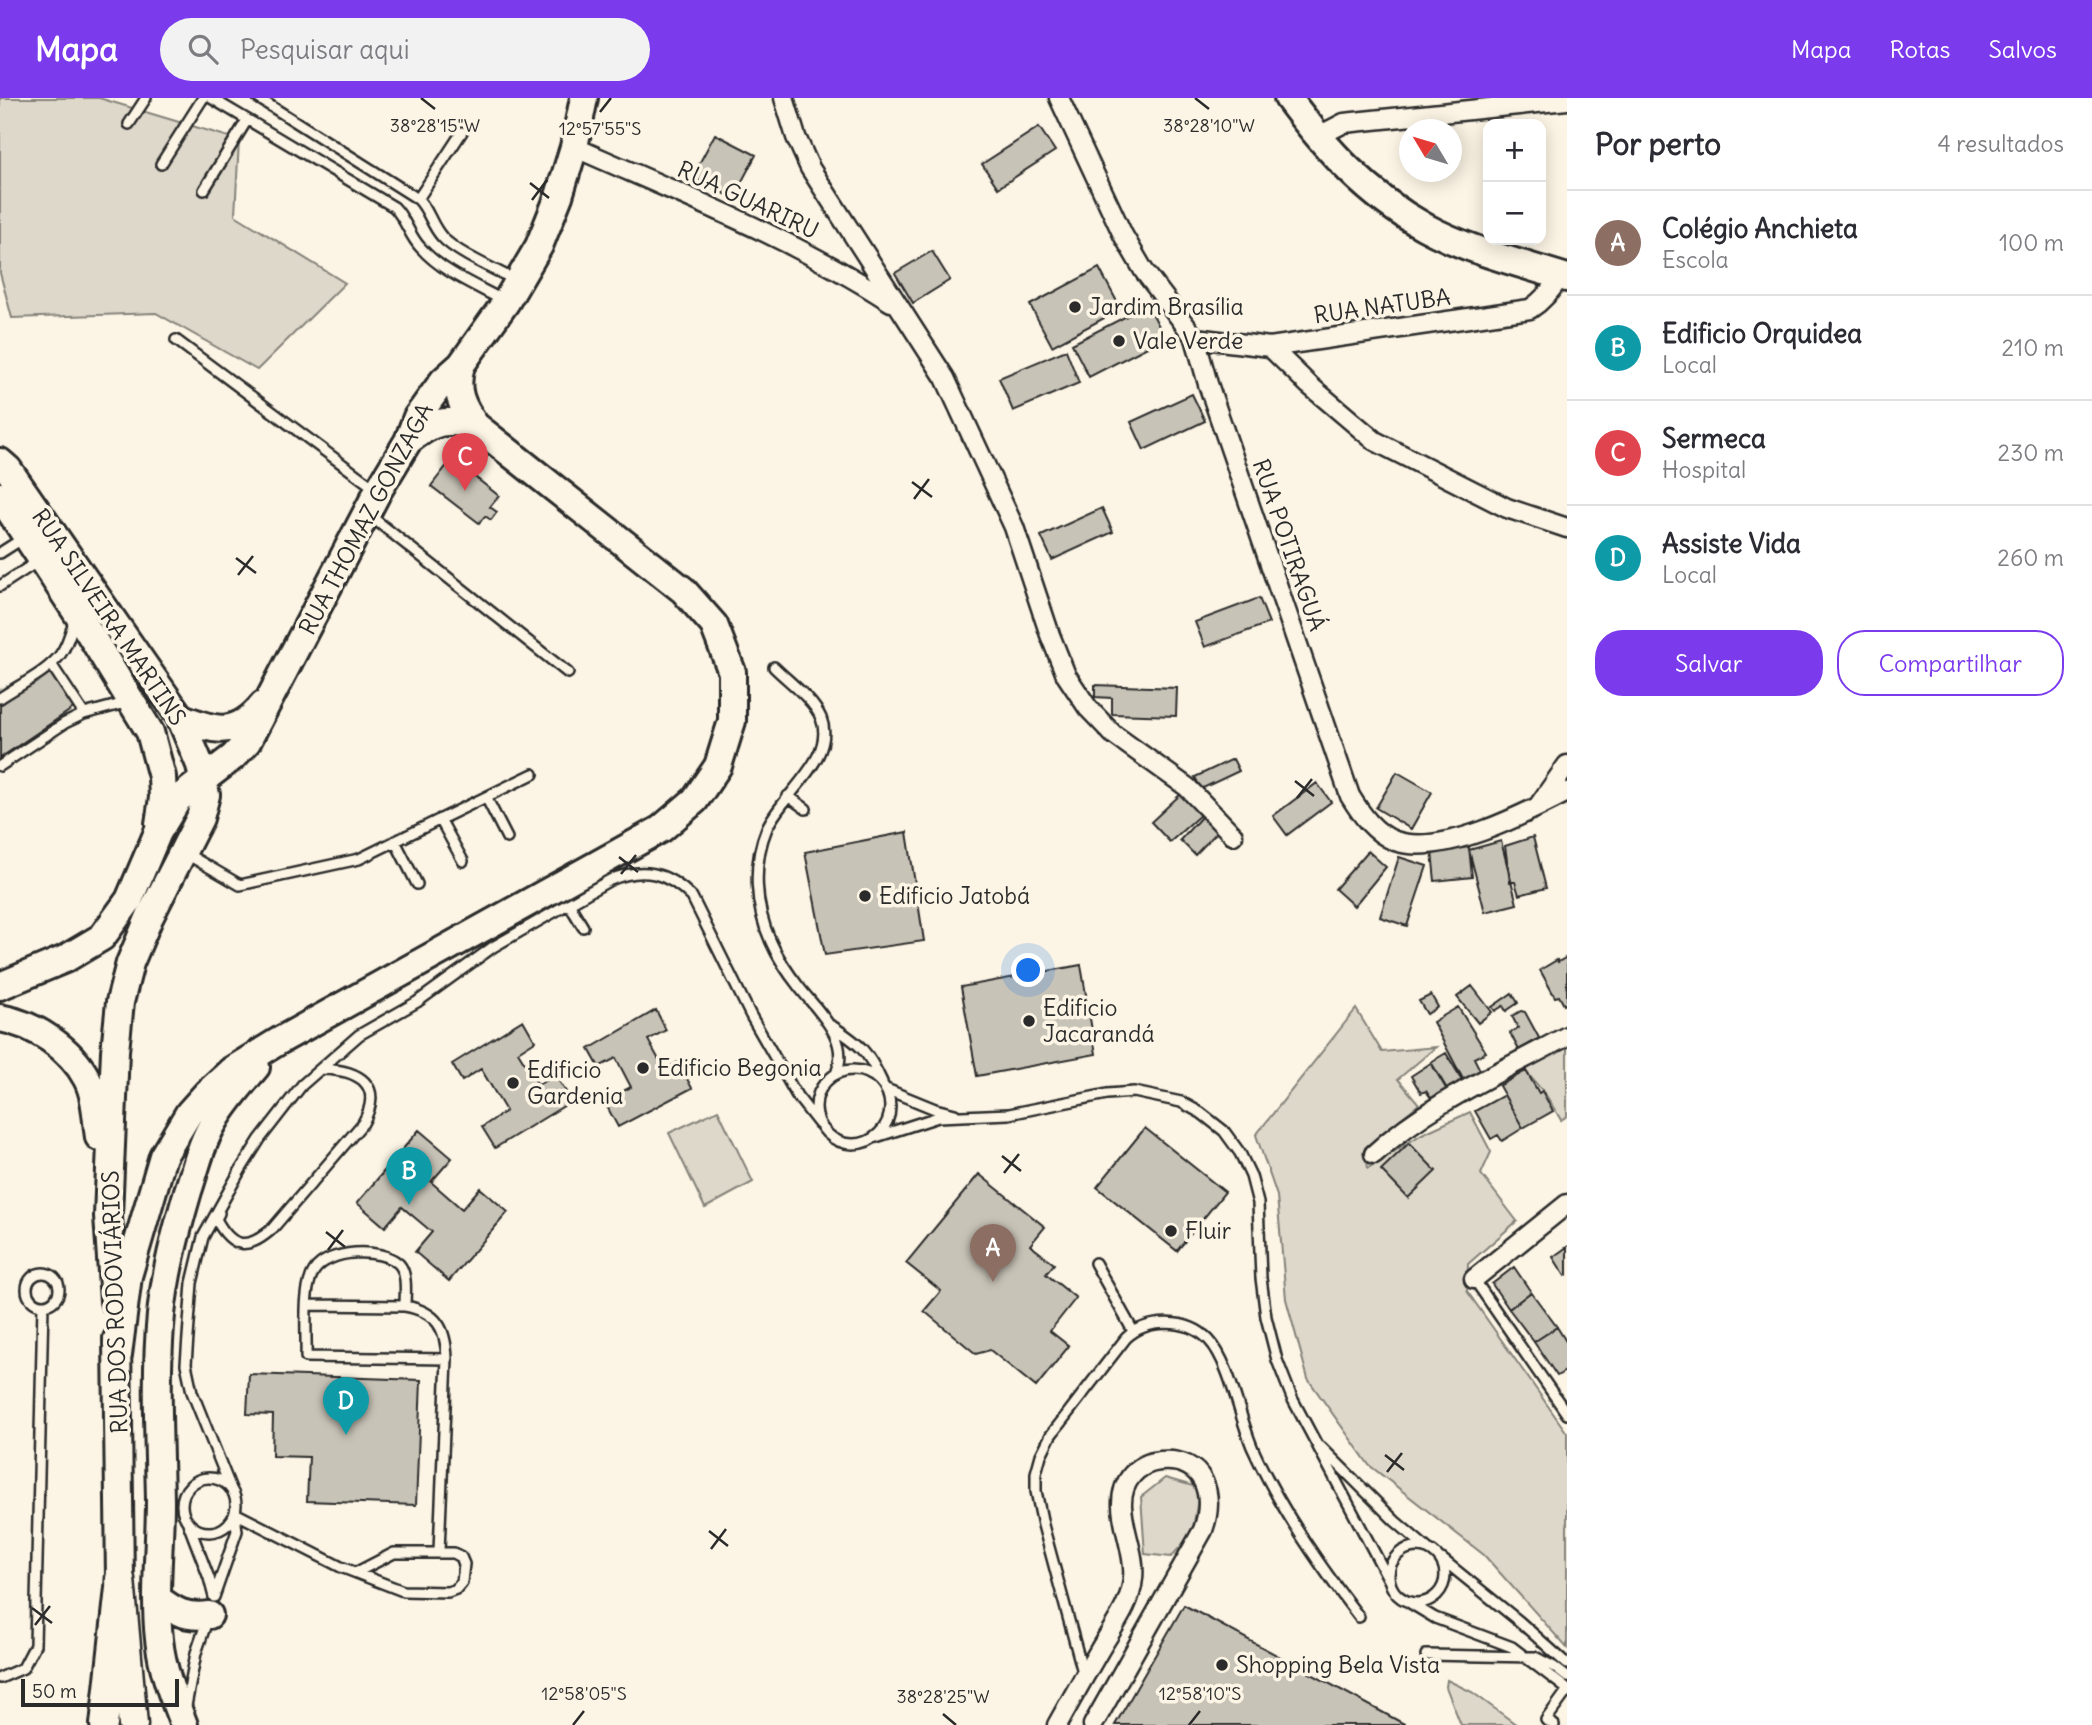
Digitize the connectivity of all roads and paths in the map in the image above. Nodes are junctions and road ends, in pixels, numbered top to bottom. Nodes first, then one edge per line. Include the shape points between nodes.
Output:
1 (146, 98) edge
2 (203, 98) edge
3 (211, 98) edge
4 (258, 98) edge
5 (584, 98) edge
6 (784, 98) edge
7 (1059, 98) edge
8 (1288, 98) edge
9 (1465, 98) edge
10 (1567, 100) edge
11 (1448, 111) junction
12 (247, 120) junction
13 (129, 124) dead end
14 (462, 132) dead end
15 (1317, 137) junction
16 (574, 147) junction
17 (161, 164) dead end
18 (204, 190) dead end
19 (418, 199) junction
20 (1564, 277) edge
21 (513, 292) junction
22 (897, 305) junction
23 (1195, 338) junction
24 (176, 340) dead end
25 (1270, 346) junction
26 (461, 365) junction
27 (476, 426) junction
28 (408, 441) junction
29 (0, 462) edge
30 (0, 496) edge
31 (372, 502) junction
32 (1567, 528) edge
33 (26, 536) junction
34 (0, 553) edge
35 (41, 559) junction
36 (0, 586) edge
37 (77, 613) junction
38 (51, 664) junction
39 (774, 667) dead end
40 (568, 673) dead end
41 (273, 693) junction
42 (0, 698) edge
43 (132, 701) junction
44 (83, 714) junction
45 (180, 717) junction
46 (1567, 765) edge
47 (0, 766) edge
48 (533, 774) dead end
49 (203, 780) junction
50 (1567, 792) edge
51 (788, 796) junction
52 (486, 797) junction
53 (1538, 808) junction
54 (806, 809) dead end
55 (440, 819) junction
56 (158, 832) junction
57 (1233, 835) dead end
58 (507, 838) dead end
59 (394, 841) junction
60 (183, 852) junction
61 (463, 861) dead end
62 (417, 884) dead end
63 (569, 904) junction
64 (583, 927) dead end
65 (0, 986) edge
66 (0, 1018) edge
67 (830, 1025) junction
68 (1567, 1036) edge
69 (279, 1041) junction
70 (322, 1069) junction
71 (836, 1074) junction
72 (885, 1087) junction
73 (960, 1115) junction
74 (819, 1124) junction
75 (876, 1137) junction
76 (1374, 1154) dead end
77 (226, 1195) junction
78 (1567, 1204) edge
79 (108, 1216) junction
80 (1095, 1263) dead end
81 (1474, 1279) joint
82 (307, 1305) junction
83 (43, 1306) dead end
84 (405, 1307) junction
85 (1133, 1331) junction
86 (118, 1355) junction
87 (447, 1359) junction
88 (1567, 1414) edge
89 (119, 1434) junction
90 (1315, 1441) junction
91 (231, 1489) junction
92 (160, 1499) junction
93 (235, 1513) junction
94 (187, 1521) junction
95 (439, 1551) junction
96 (1433, 1552) junction
97 (357, 1572) junction
98 (120, 1579) junction
99 (1390, 1582) junction
100 (1400, 1597) junction
101 (157, 1598) junction
102 (211, 1606) junction
103 (1359, 1617) dead end
104 (1426, 1656) dead end
105 (1525, 1657) junction
106 (1567, 1664) edge
107 (1084, 1676) junction
108 (1567, 1677) edge
109 (0, 1678) edge
110 (1567, 1690) edge
111 (104, 1725) edge
112 (133, 1725) edge
113 (185, 1725) edge
114 (1057, 1725) edge
115 (1094, 1725) edge
116 (1554, 1725) edge

1 - 13 lane
2 - 17 lane
3 - 12 lane
4 - 19 lane
5 - 16 main road, RUA THOMAZ GONZAGA
6 - 22 street via 810,168
7 - 23 street, RUA POTIRAGUÁ via 1123,235
8 - 15 main road
9 - 11 street
10 - 11 street
11 - 15 street via 1344,123
12 - 18 lane
12 - 21 lane via 394,207 418,246 444,267
14 - 19 lane
15 - 20 main road via 1355,177 1425,227
16 - 21 main road, RUA THOMAZ GONZAGA via 539,246
16 - 22 street, RUA GUARIRU via 779,239
19 - 21 lane via 446,242
20 - 25 street, RUA NATUBA via 1530,309
21 - 26 main road, RUA THOMAZ GONZAGA
22 - 57 street via 945,377 998,490 1066,676 1113,734 1188,787
23 - 25 street, RUA NATUBA
23 - 53 street, RUA POTIRAGUÁ via 1350,796 1362,815 1377,831 1412,845 1488,829
24 - 31 lane
25 - 32 street via 1375,441 1507,508
26 - 27 main road via 458,391
26 - 28 main road, RUA THOMAZ GONZAGA via 417,417
27 - 28 main road via 440,422 426,426
27 - 69 main road via 682,590 714,625 732,672 732,721 718,766 695,800 661,829
28 - 31 main road, RUA THOMAZ GONZAGA
29 - 45 main road, RUA SILVEIRA MARTINS
30 - 33 main road, RUA SILVEIRA MARTINS
31 - 40 lane
31 - 41 main road, RUA THOMAZ GONZAGA
33 - 34 lane
33 - 35 main road, RUA SILVEIRA MARTINS
35 - 36 lane
35 - 37 main road, RUA SILVEIRA MARTINS
37 - 38 lane via 66,644
37 - 43 main road, RUA SILVEIRA MARTINS
38 - 42 lane
38 - 44 lane
39 - 51 lane via 815,708 824,738 821,754
41 - 45 main road via 256,714 230,729 216,730
41 - 49 main road, RUA THOMAZ GONZAGA via 247,742
43 - 44 lane
43 - 56 main road, RUA SILVEIRA MARTINS via 150,732 162,777
44 - 47 lane
45 - 49 main road, RUA SILVEIRA MARTINS
46 - 53 street
48 - 52 lane
49 - 56 main road via 178,799
49 - 60 main road, RUA DOS RODOVIÁRIOS via 204,806
50 - 53 street, RUA POTIRAGUÁ
51 - 54 lane
51 - 67 lane via 767,829 757,878 758,900 776,955
52 - 55 lane
52 - 58 lane
55 - 59 lane
55 - 61 lane
56 - 65 main road via 129,900 102,937 65,959
59 - 60 lane via 359,859 240,884
59 - 62 lane
60 - 79 main road, RUA DOS RODOVIÁRIOS via 130,963 120,1002
63 - 64 lane
63 - 70 lane via 493,947 416,1002 359,1035
63 - 74 lane via 627,873 653,874 678,883 692,897 734,986 797,1096
66 - 79 main road via 27,1025 52,1041 88,1080
67 - 71 lane via 841,1051
67 - 72 lane via 860,1045
68 - 76 street via 1425,1114
69 - 86 main road via 232,1070 207,1093 163,1156 128,1276
69 - 92 main road via 215,1120 178,1223 161,1314
70 - 77 lane via 302,1086 260,1139
70 - 77 lane via 340,1069 364,1081 372,1093 371,1109 363,1124 261,1239 247,1245 234,1242 223,1232 216,1219
71 - 72 lane via 867,1072
71 - 74 lane via 818,1096
72 - 73 lane
72 - 75 lane via 891,1107
73 - 75 lane
73 - 90 lane via 1009,1114 1134,1092 1181,1102 1224,1131 1251,1176 1258,1203 1261,1278 1277,1360
74 - 75 lane via 827,1135 851,1145
77 - 91 lane via 202,1237 191,1283 186,1364 192,1392
78 - 81 street
79 - 86 main road, RUA DOS RODOVIÁRIOS
80 - 85 lane
81 - 88 lane
82 - 84 lane
82 - 84 lane via 315,1268 342,1253 380,1255 400,1266 405,1278
82 - 87 lane via 306,1357
83 - 109 lane via 35,1645 23,1668
84 - 87 lane via 420,1309 441,1326
85 - 103 lane via 1142,1326 1180,1324 1210,1340 1268,1478 1288,1515
85 - 107 lane via 1051,1435 1036,1473 1043,1525
86 - 89 main road, RUA DOS RODOVIÁRIOS
87 - 95 lane
89 - 92 main road
89 - 98 main road, RUA DOS RODOVIÁRIOS
90 - 96 lane
90 - 99 lane
91 - 93 lane
91 - 94 lane via 215,1479 197,1481 182,1503
92 - 101 main road
93 - 94 lane via 225,1527 209,1532
93 - 97 lane
93 - 102 lane via 237,1531
94 - 102 lane via 209,1578
95 - 97 lane via 394,1553
95 - 97 lane via 454,1553 464,1564 463,1582 448,1592 402,1591
96 - 99 lane via 1418,1547 1399,1554 1392,1562
96 - 100 lane via 1445,1578 1438,1594 1415,1604
96 - 106 lane
98 - 111 main road, RUA DOS RODOVIÁRIOS
98 - 112 main road
99 - 100 lane
100 - 105 lane via 1435,1618 1497,1639
101 - 102 main road via 193,1617
101 - 113 main road via 162,1657
102 - 113 lane via 190,1681
104 - 105 lane
105 - 108 lane via 1543,1660
105 - 110 lane
107 - 114 street
107 - 115 street via 1126,1605 1133,1578 1122,1510 1127,1483 1151,1462 1184,1464 1206,1485 1210,1502 1203,1530
110 - 116 lane via 1546,1720

